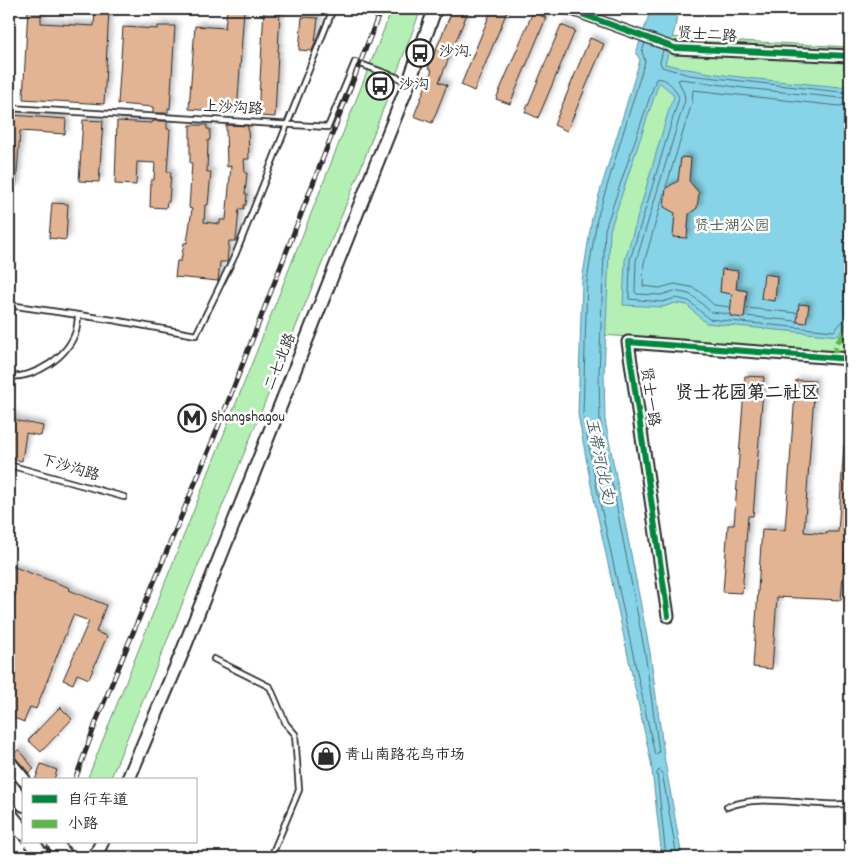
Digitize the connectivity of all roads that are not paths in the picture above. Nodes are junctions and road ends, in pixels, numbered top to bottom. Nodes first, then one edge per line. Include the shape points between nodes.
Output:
1 (333, 9) edge
2 (435, 9) edge
3 (568, 9) edge
4 (675, 48) joint
5 (850, 56) edge
6 (409, 82) junction
7 (9, 108) edge
8 (286, 124) junction
9 (9, 304) edge
10 (78, 315) junction
11 (850, 358) edge
12 (9, 377) edge
13 (9, 465) edge
14 (124, 497) dead end
15 (668, 616) dead end
16 (214, 659) dead end
17 (9, 762) edge
18 (22, 778) edge
19 (129, 778) edge
20 (9, 785) edge
21 (22, 801) edge
22 (850, 804) edge
23 (727, 808) dead end
24 (9, 814) edge
25 (22, 830) edge
26 (9, 836) edge
27 (29, 844) edge
28 (32, 844) edge
29 (56, 844) edge
30 (101, 844) edge
31 (43, 857) edge
32 (66, 857) edge
33 (95, 857) edge
34 (270, 857) edge

1 - 8 lane
2 - 6 main road, 二七北路
3 - 4 street, 贤士二路
4 - 5 street, 贤士二路
6 - 8 lane, 上沙沟路 via 356,62 328,127
6 - 19 main road, 二七北路 via 182,653
7 - 8 lane, 上沙沟路
8 - 10 lane via 236,253 196,335
9 - 10 lane
10 - 12 lane via 76,331 65,350 46,366
11 - 15 street, 贤士一路 via 628,342
13 - 14 lane, 下沙沟路
16 - 34 lane via 270,687 286,724 295,734 299,790
17 - 18 main road
20 - 21 main road
22 - 23 lane via 782,800 737,804
24 - 25 main road
26 - 27 main road via 23,855
28 - 31 main road, bridge
29 - 32 main road, bridge
30 - 33 main road

